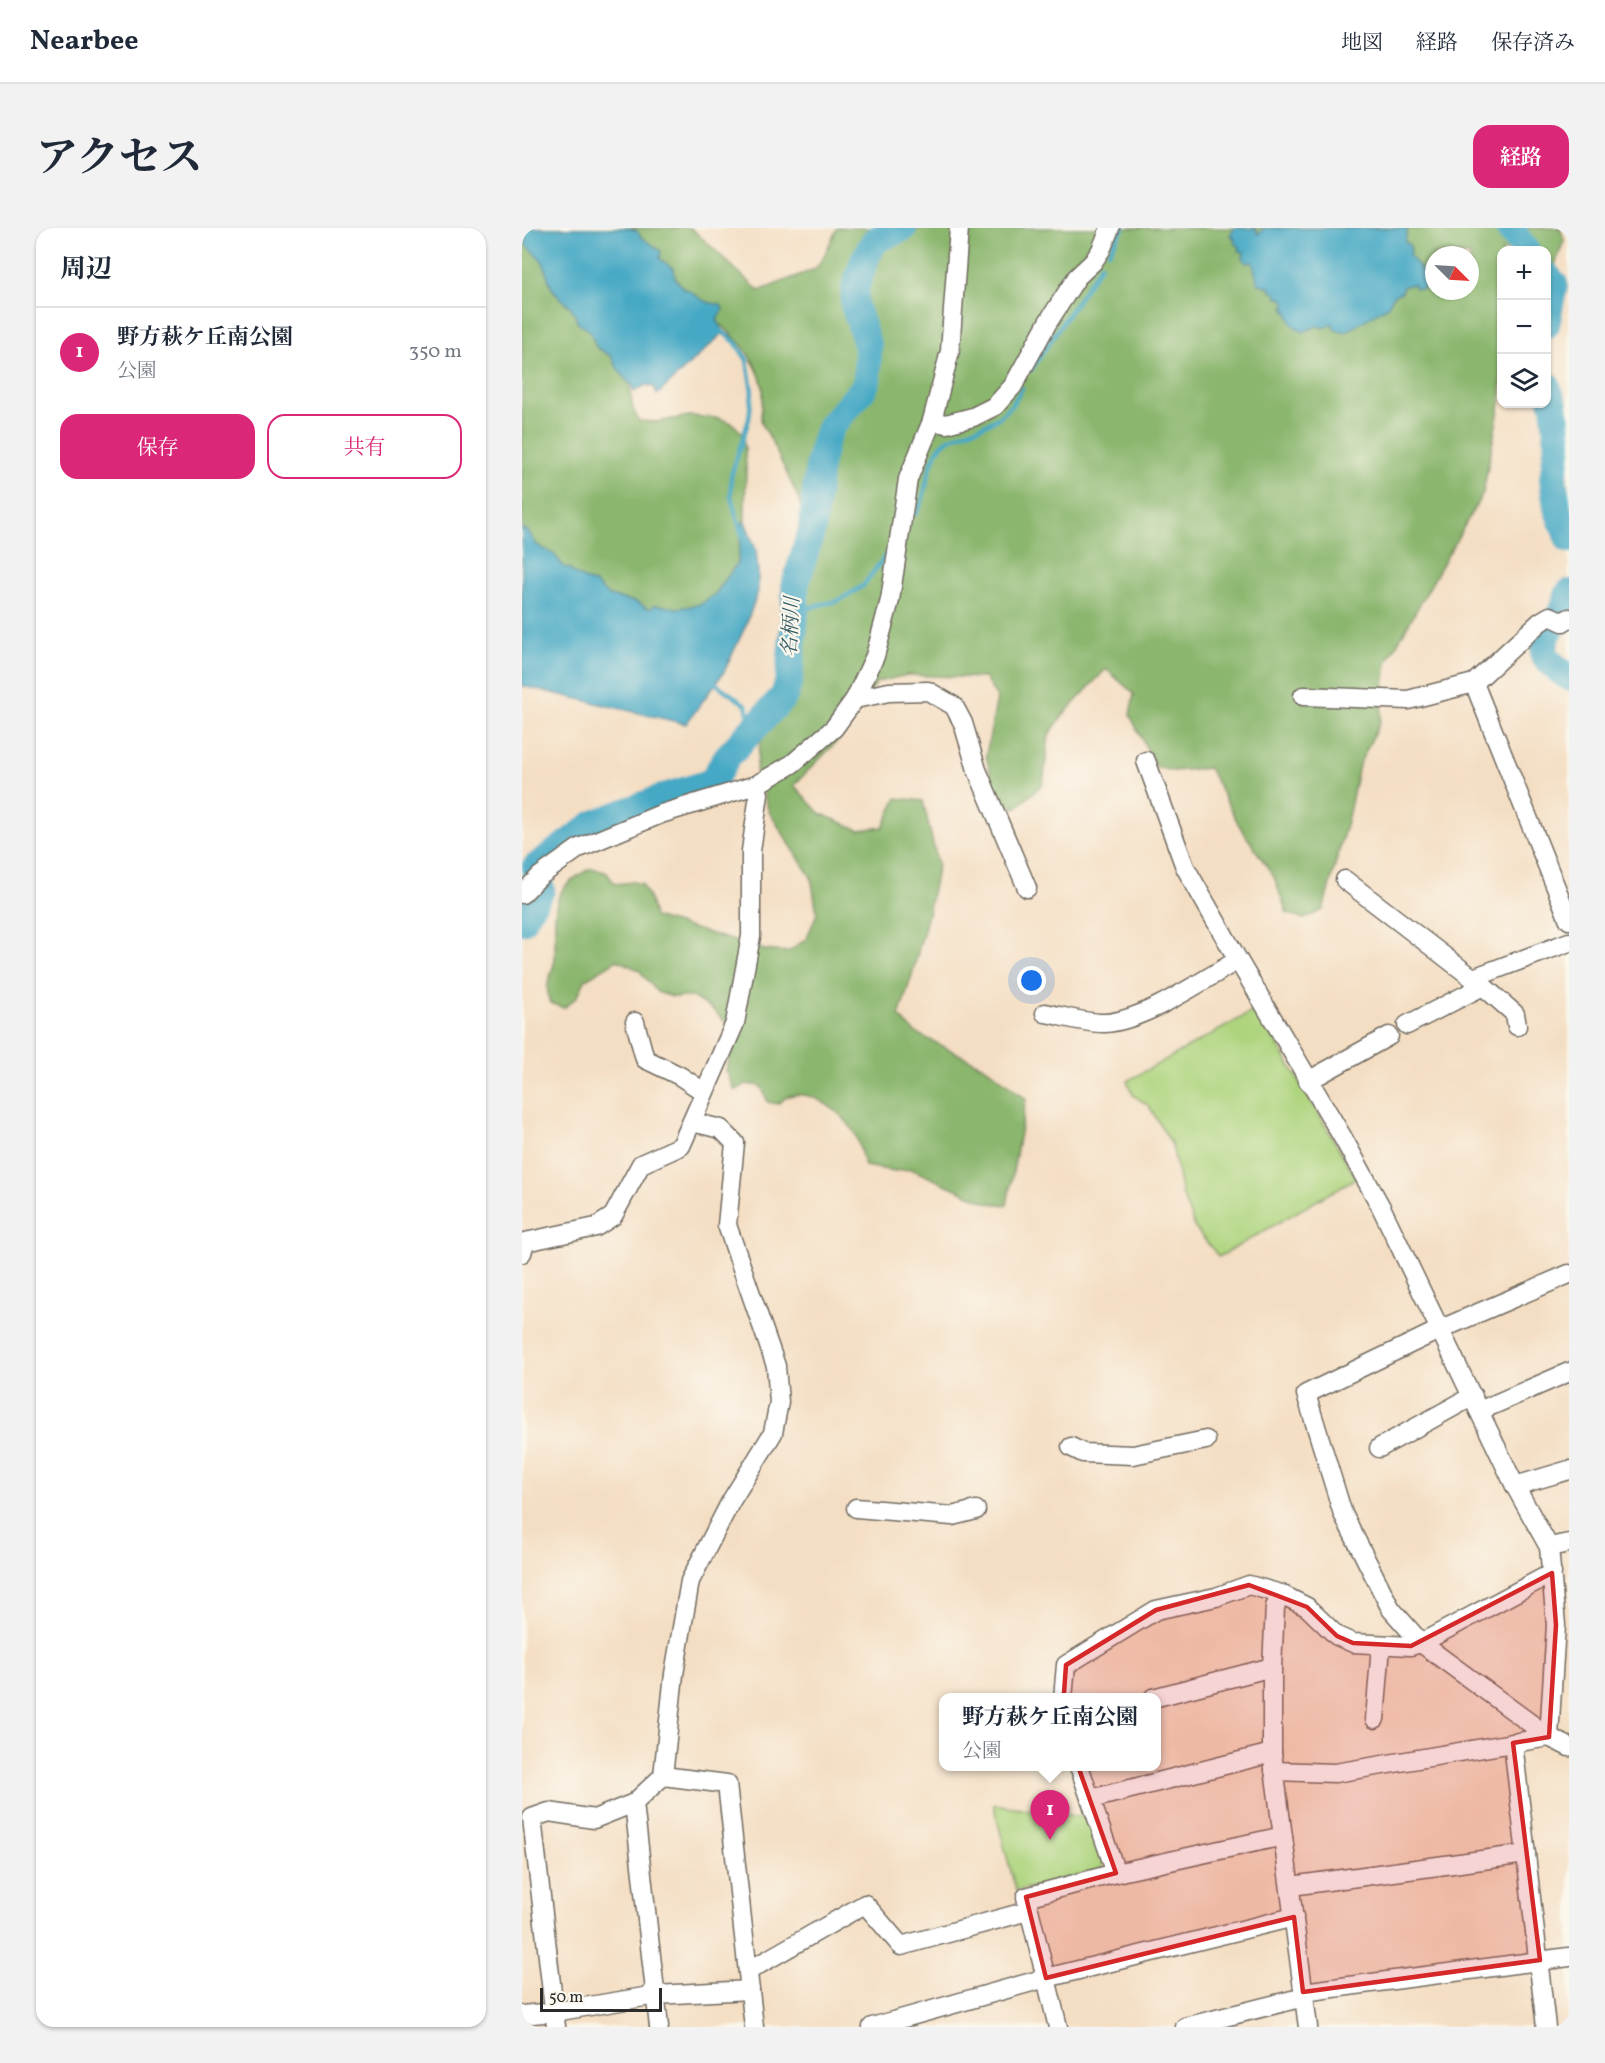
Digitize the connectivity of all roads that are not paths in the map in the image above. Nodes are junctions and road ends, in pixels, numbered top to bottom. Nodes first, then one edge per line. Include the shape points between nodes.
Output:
1 (959, 228) edge
2 (1110, 228) edge
3 (932, 421) junction
4 (1560, 619) edge
5 (1474, 683) junction
6 (1303, 696) dead end
7 (855, 699) junction
8 (1146, 761) dead end
9 (756, 785) junction
10 (1345, 880) dead end
11 (1563, 884) edge
12 (1027, 888) dead end
13 (522, 894) edge
14 (1569, 920) edge
15 (1569, 942) edge
16 (1238, 960) junction
17 (1478, 982) junction
18 (1046, 1013) dead end
19 (634, 1022) dead end
20 (1407, 1025) dead end
21 (1517, 1026) dead end
22 (1389, 1036) dead end
23 (1308, 1081) junction
24 (704, 1092) junction
25 (692, 1122) junction
26 (522, 1253) edge
27 (1569, 1274) edge
28 (1441, 1329) junction
29 (1569, 1372) edge
30 (1476, 1404) junction
31 (1206, 1440) dead end
32 (1071, 1447) dead end
33 (1378, 1448) dead end
34 (1569, 1470) edge
35 (1515, 1486) junction
36 (856, 1508) dead end
37 (976, 1510) dead end
38 (1569, 1543) edge
39 (1549, 1547) junction
40 (1552, 1573) junction
41 (1281, 1594) junction
42 (1563, 1628) edge
43 (1421, 1643) junction
44 (1381, 1646) junction
45 (1272, 1667) junction
46 (1064, 1693) edge
47 (1161, 1696) edge
48 (1375, 1719) dead end
49 (1549, 1737) junction
50 (1512, 1743) junction
51 (1569, 1747) edge
52 (1272, 1753) junction
53 (1080, 1771) edge
54 (1274, 1772) junction
55 (663, 1776) junction
56 (1091, 1799) junction
57 (634, 1803) junction
58 (1283, 1836) junction
59 (1526, 1854) junction
60 (1116, 1873) junction
61 (1291, 1886) junction
62 (1028, 1911) junction
63 (1294, 1917) junction
64 (1569, 1957) edge
65 (1540, 1960) junction
66 (748, 1971) junction
67 (1046, 1978) junction
68 (750, 1990) junction
69 (1304, 1994) junction
70 (656, 1995) junction
71 (522, 2015) edge
72 (555, 2019) edge
73 (659, 2027) edge
74 (754, 2027) edge
75 (872, 2027) edge
76 (1058, 2027) edge
77 (1185, 2027) edge
78 (1308, 2027) edge
79 (1546, 2027) edge

1 - 3 street via 950,351
2 - 3 street via 1101,250 1077,277 1013,386 995,406 946,424
3 - 7 street via 908,479 890,600 875,656
4 - 5 street via 1539,622
5 - 6 street via 1408,700
5 - 11 street
7 - 9 street via 834,728 792,764
7 - 12 street via 889,692 928,691 954,706
8 - 16 street via 1185,867
9 - 13 street via 661,814 579,848
9 - 24 street via 759,794 751,850 751,936 735,1023
10 - 17 street
11 - 14 street
15 - 17 street
16 - 18 street via 1135,1016 1105,1023
16 - 23 street
17 - 20 street
17 - 21 street via 1515,1014
19 - 24 street via 645,1059
22 - 23 street
23 - 28 street via 1381,1207
24 - 25 street
25 - 26 street via 681,1146 642,1164 613,1216 596,1227 525,1242
25 - 55 street via 721,1129 735,1143 727,1225 776,1366 779,1402 773,1433 690,1581 674,1674
27 - 28 street
28 - 30 street
28 - 43 street via 1306,1394 1342,1514 1391,1609
29 - 30 street
30 - 33 street
30 - 35 street
31 - 32 street via 1133,1455 1083,1453
34 - 35 street
35 - 39 street
36 - 37 street via 952,1516
38 - 39 street
39 - 40 street
40 - 42 street
40 - 43 street
41 - 44 street via 1307,1607 1337,1636 1353,1643
41 - 45 street via 1275,1607
41 - 46 street via 1249,1585 1216,1597 1156,1610 1066,1665
42 - 49 street
43 - 44 street
43 - 49 street
44 - 48 street
45 - 47 street
45 - 52 street
49 - 50 street
49 - 51 street
50 - 54 street via 1335,1773
50 - 59 street
52 - 54 street
52 - 56 street
53 - 56 street
54 - 58 street
55 - 57 street
55 - 66 street via 727,1784
56 - 60 street
57 - 70 street
57 - 72 street via 594,1819 549,1812 532,1818
58 - 60 street
58 - 61 street
59 - 61 street
59 - 65 street
60 - 62 street via 1026,1896
61 - 63 street
62 - 66 street via 901,1946 865,1904
62 - 67 street
63 - 67 street
63 - 69 street
64 - 65 street
65 - 69 street
65 - 79 street
66 - 68 street
67 - 75 street
67 - 76 street
68 - 70 street
68 - 74 street
69 - 77 street
69 - 78 street
70 - 72 street
70 - 73 street
71 - 72 street

